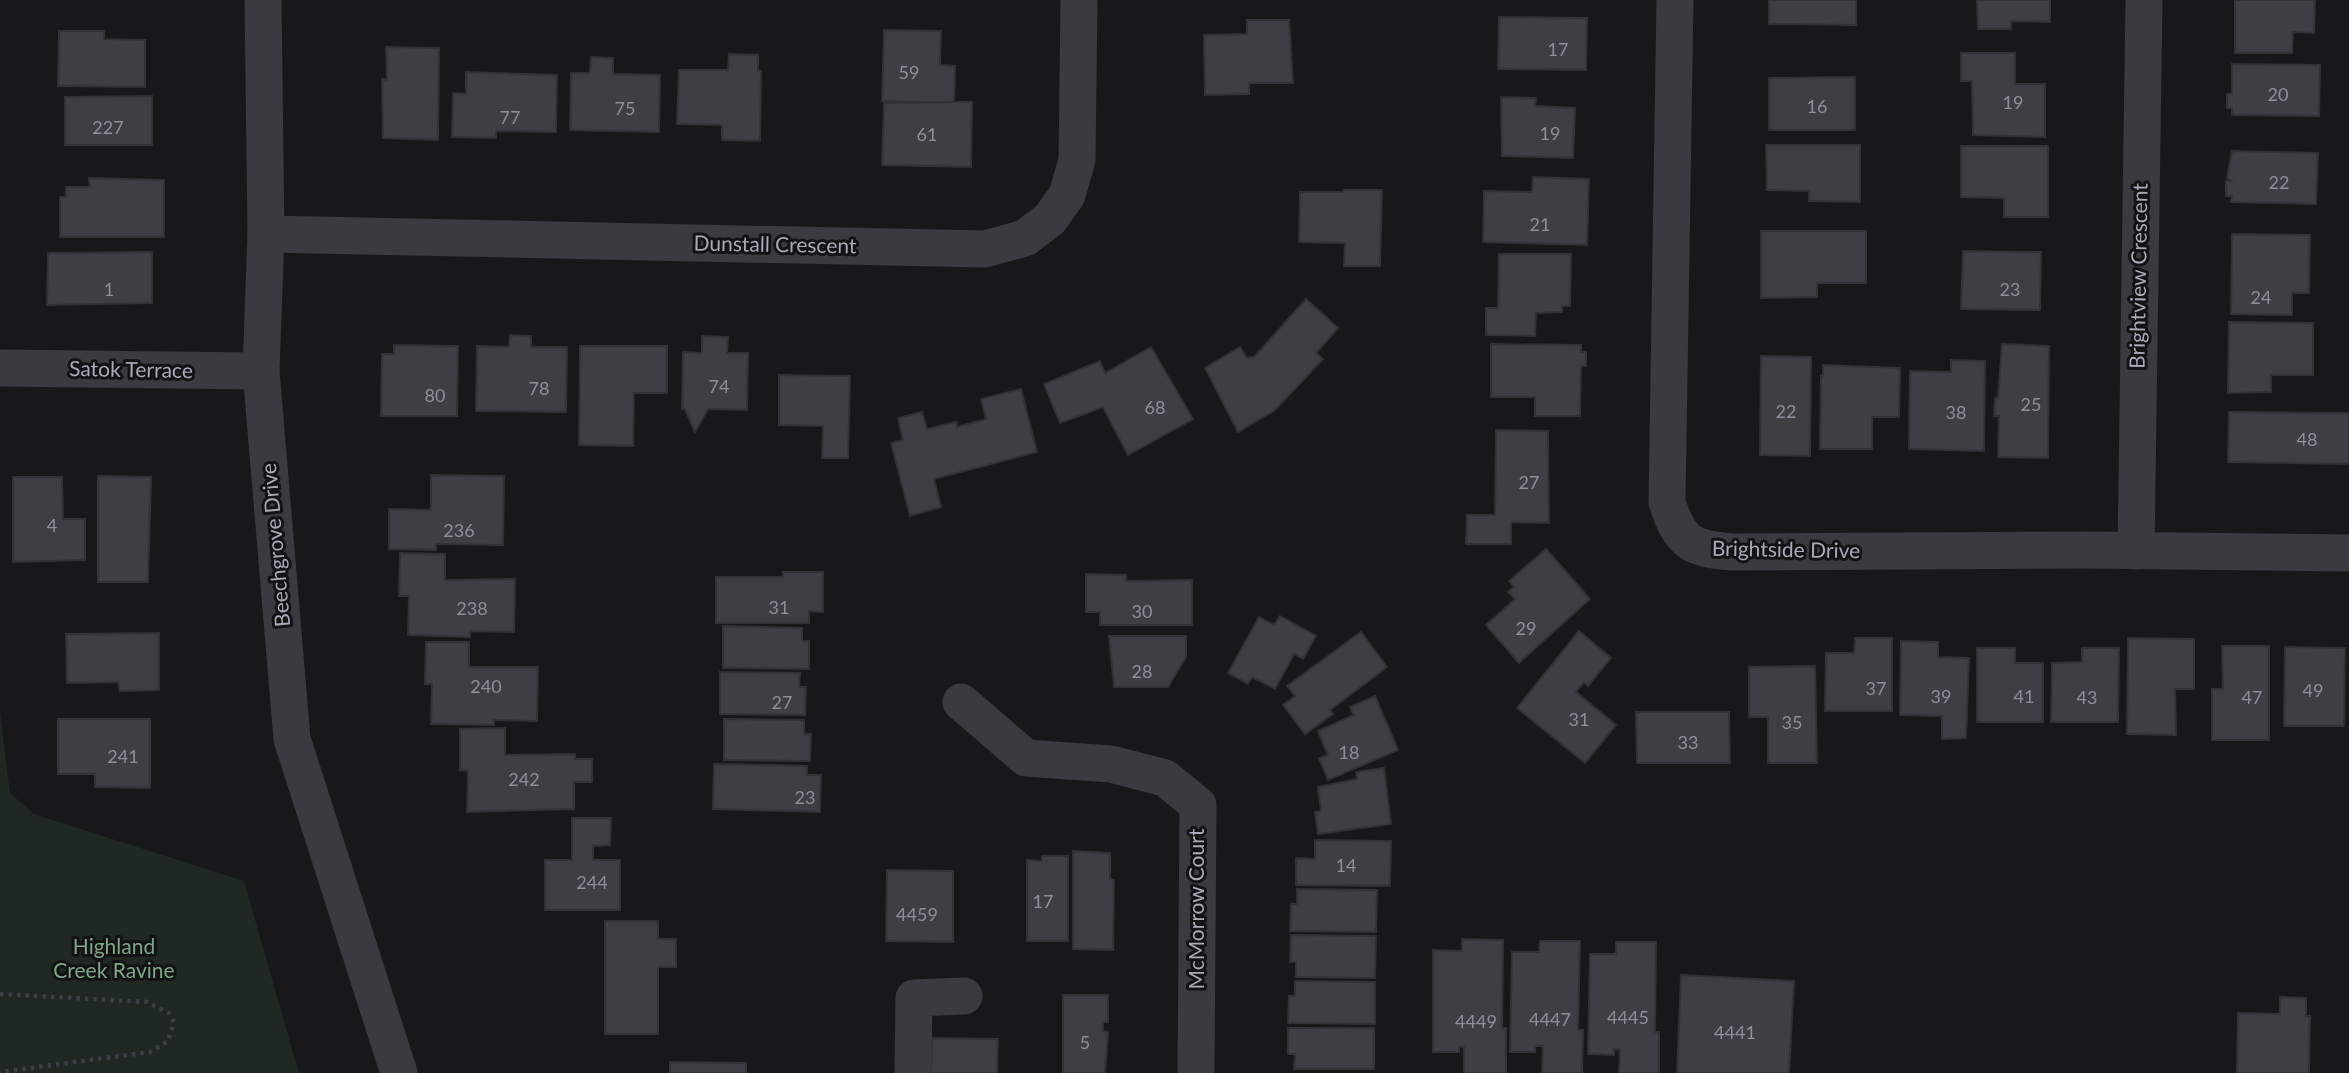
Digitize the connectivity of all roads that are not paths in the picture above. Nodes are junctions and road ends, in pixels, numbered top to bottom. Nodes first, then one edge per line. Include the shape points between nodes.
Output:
1 (263, 0) edge
2 (1079, 0) edge
3 (1675, 0) edge
4 (2144, 0) edge
5 (266, 234) junction
6 (0, 368) edge
7 (261, 372) junction
8 (2136, 551) junction
9 (2349, 553) edge
10 (961, 702) dead end
11 (964, 996) dead end
12 (399, 1073) edge
13 (913, 1073) edge
14 (1196, 1073) edge

1 - 5 street, Beechgrove Drive
2 - 5 street, Dunstall Crescent via 1077,160 1067,195 1050,219 1025,239 985,249
3 - 8 street, Brightside Drive via 1667,502 1676,529 1701,550 1733,552
4 - 8 street, Brightview Crescent
5 - 7 street, Beechgrove Drive
6 - 7 street, Satok Terrace
7 - 12 street, Beechgrove Drive via 292,739
8 - 9 street, Brightside Drive
10 - 14 street, McMorrow Court via 1026,758 1111,764 1165,778 1198,805
11 - 13 street via 914,998

